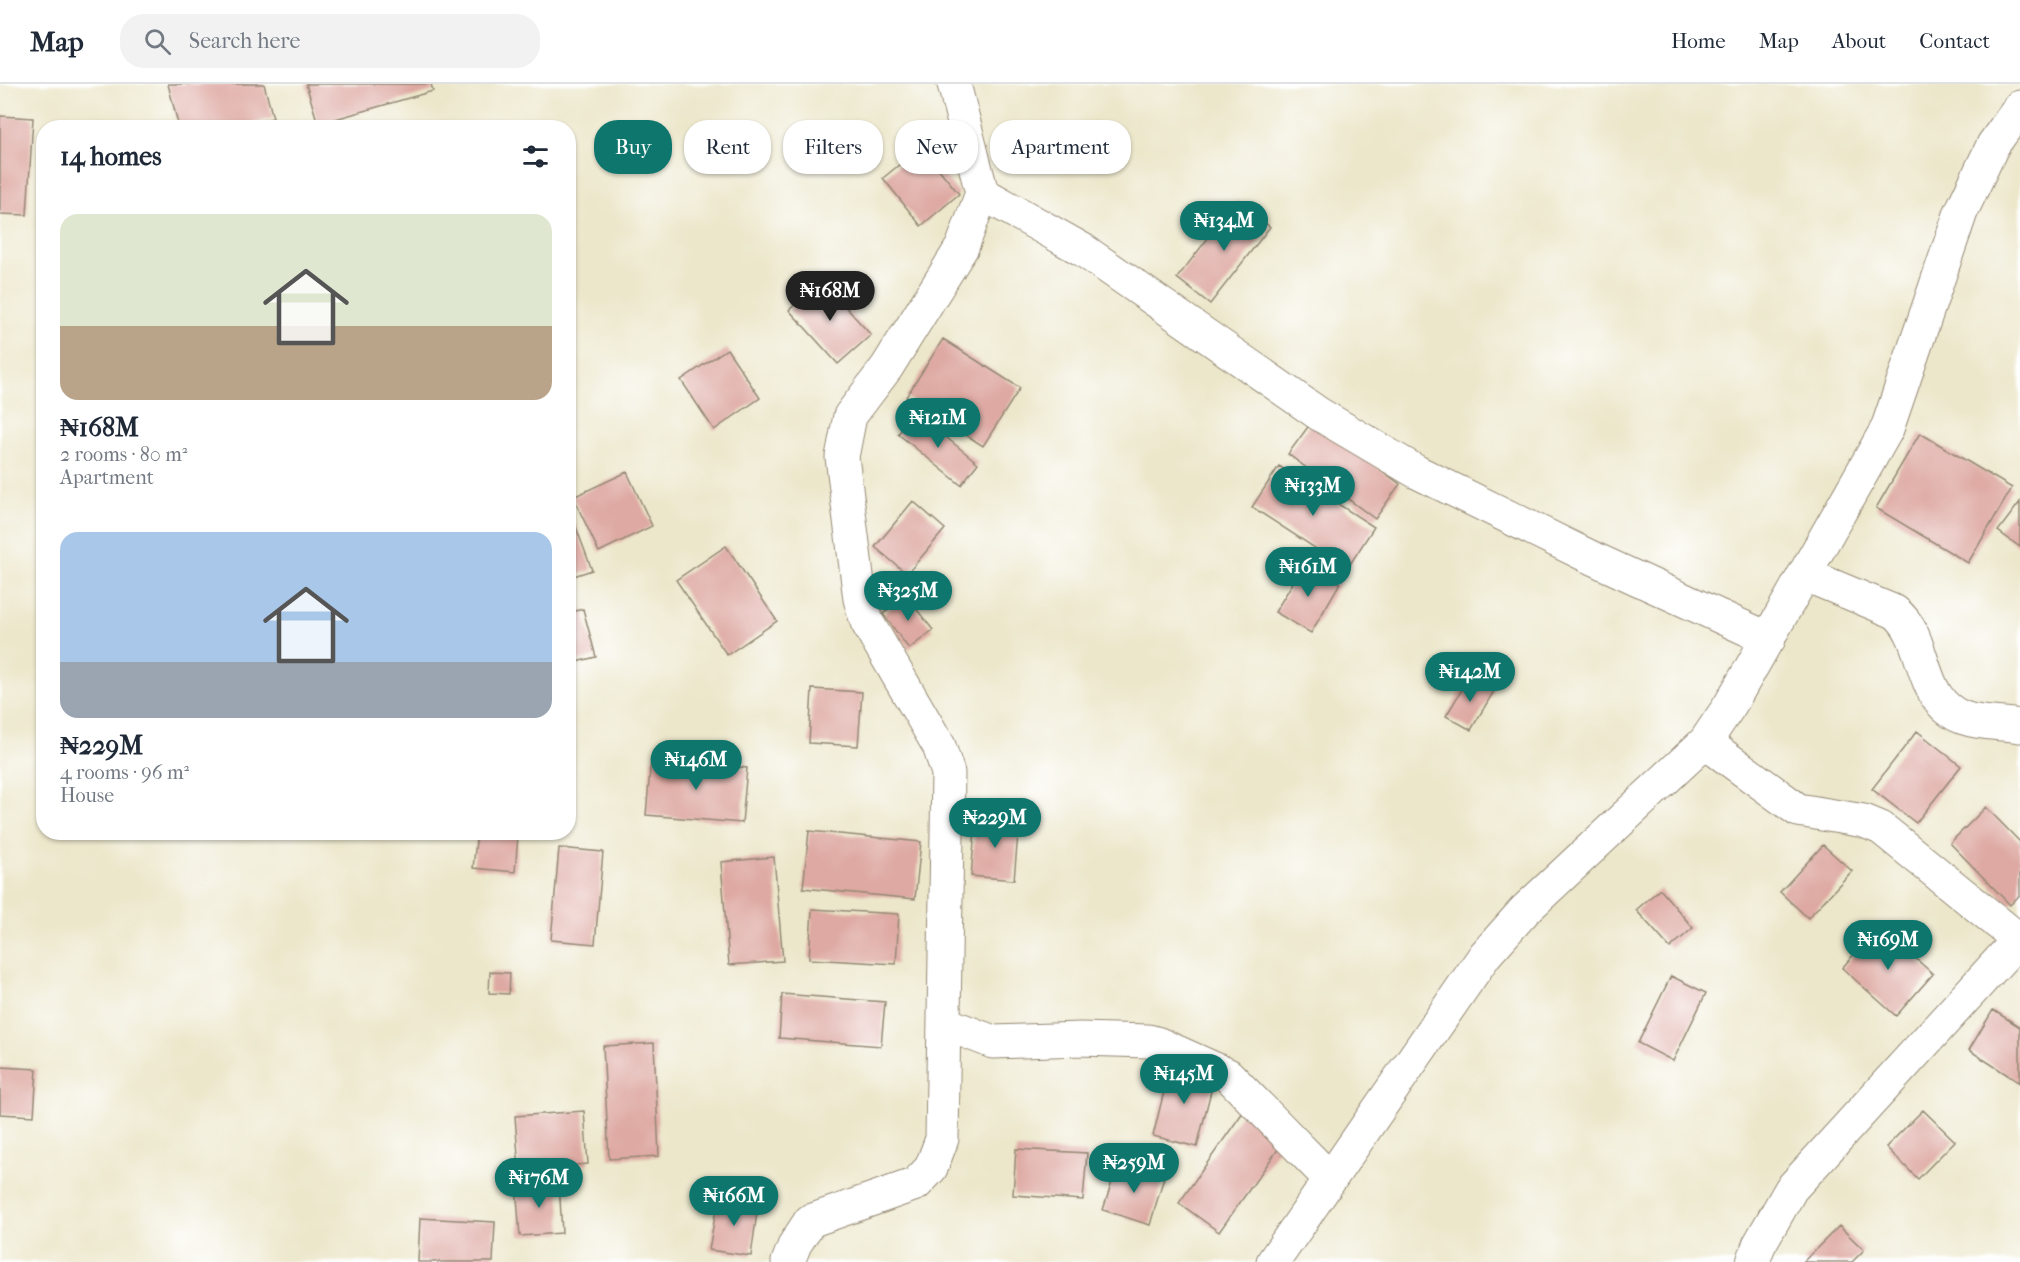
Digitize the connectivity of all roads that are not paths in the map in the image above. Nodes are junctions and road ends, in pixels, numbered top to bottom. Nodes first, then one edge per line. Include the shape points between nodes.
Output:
1 (954, 84) edge
2 (2020, 107) edge
3 (982, 193) junction
4 (1806, 575) junction
5 (1769, 639) junction
6 (2020, 726) edge
7 (1705, 742) junction
8 (2019, 938) edge
9 (944, 1023) junction
10 (1330, 1179) junction
11 (788, 1262) edge
12 (1273, 1262) edge
13 (1753, 1262) edge

1 - 3 street
2 - 4 street via 1993,145 1961,212 1887,429
3 - 5 street via 1083,250 1319,414 1417,472
3 - 9 street via 962,247 887,367 850,416 842,457 865,614 939,746 948,773
4 - 5 street
4 - 6 street via 1895,612 1907,622 1931,689 1948,708 1964,718
5 - 7 street
7 - 8 street via 1798,810 1864,821 1881,828
7 - 10 street via 1525,910 1485,955
8 - 13 street via 1791,1189
9 - 10 street via 993,1042 1080,1040 1159,1044 1228,1075
9 - 11 street via 942,1139 931,1168 916,1184 810,1221
10 - 12 street

